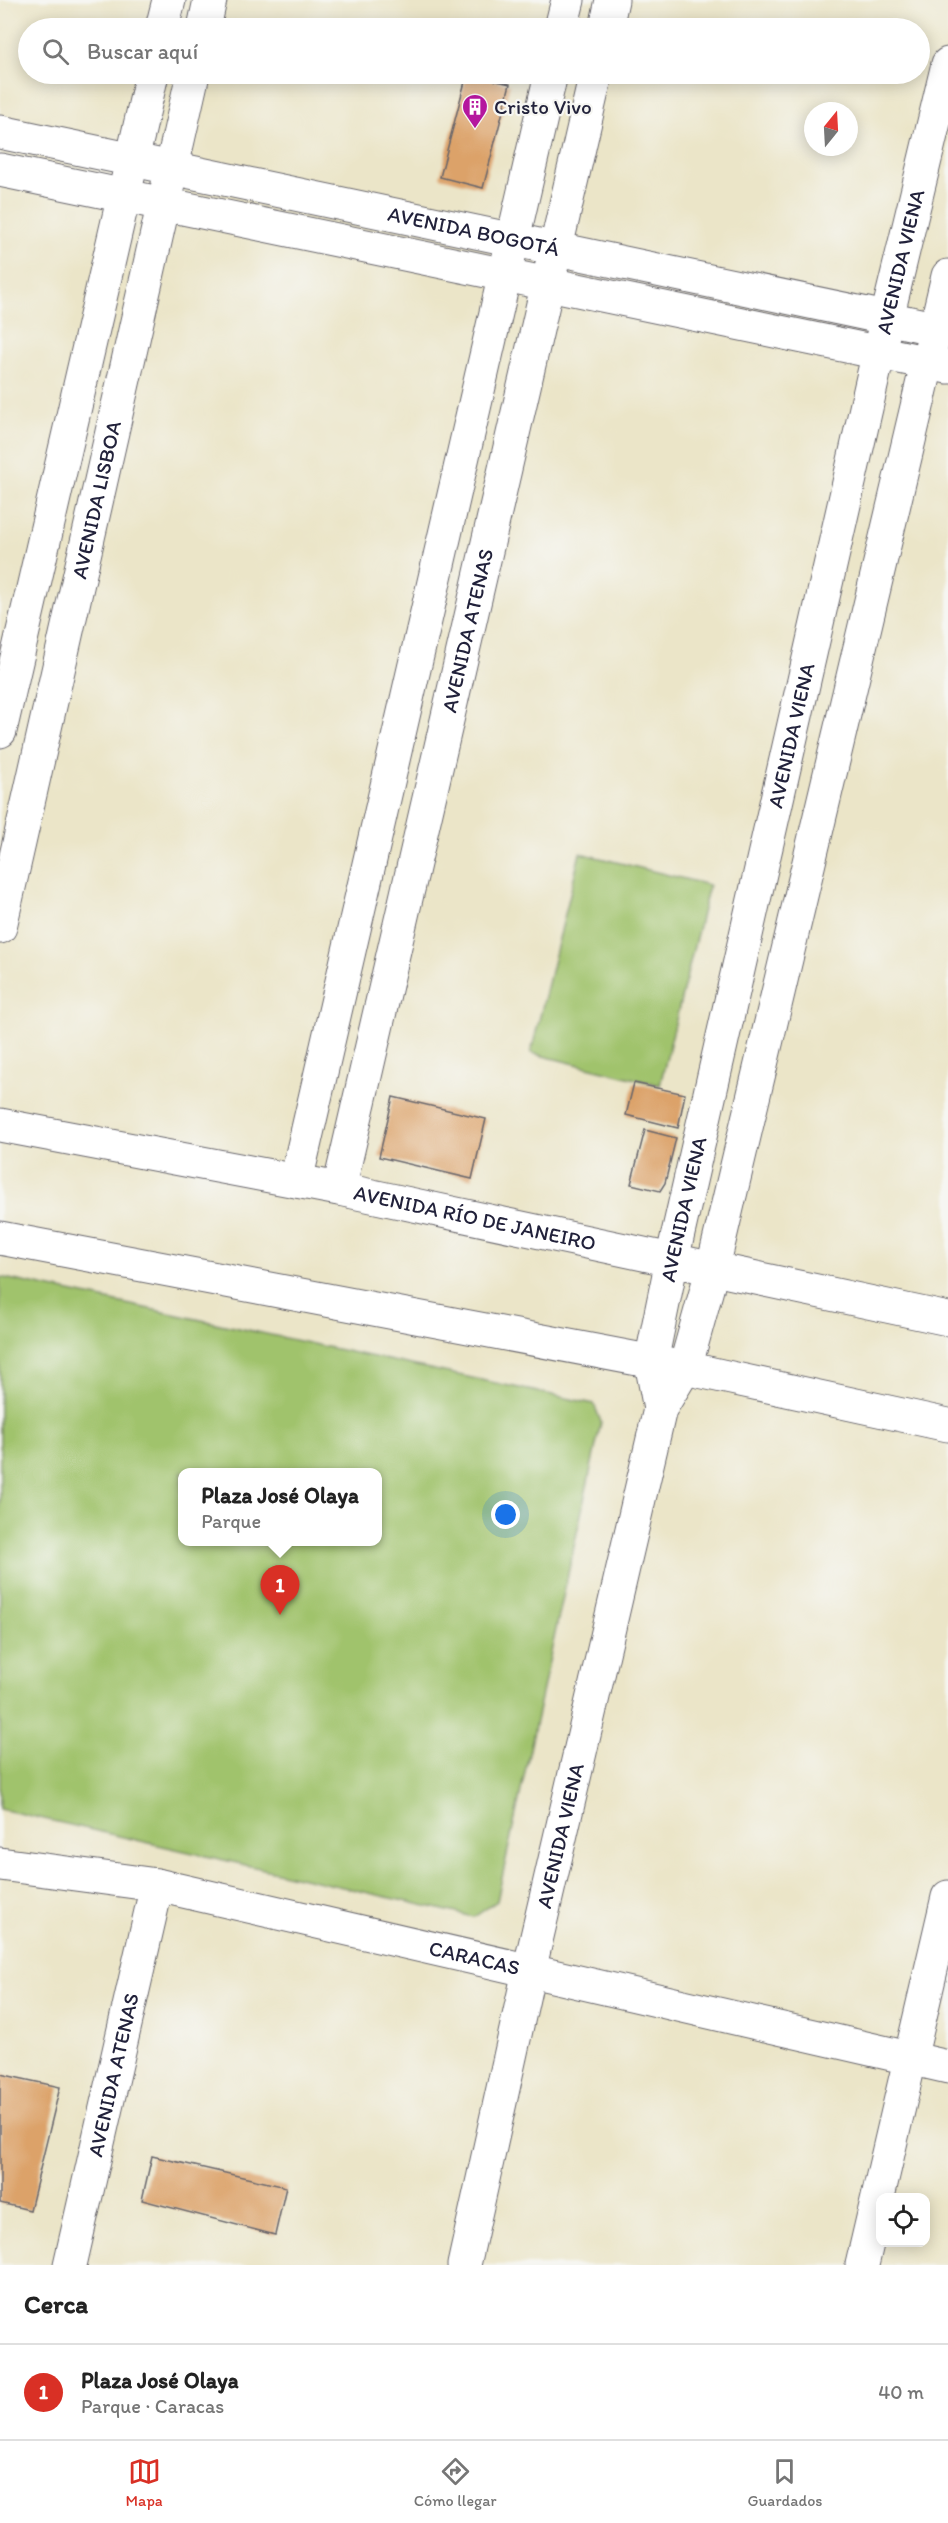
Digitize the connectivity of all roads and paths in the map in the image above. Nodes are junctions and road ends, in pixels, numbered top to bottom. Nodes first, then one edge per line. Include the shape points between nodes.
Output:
1 (169, 0) edge
2 (210, 0) edge
3 (568, 0) edge
4 (612, 0) edge
5 (164, 18) edge
6 (206, 18) edge
7 (564, 18) edge
8 (608, 18) edge
9 (948, 64) edge
10 (150, 84) edge
11 (191, 84) edge
12 (549, 84) edge
13 (594, 84) edge
14 (0, 132) edge
15 (132, 159) junction
16 (171, 168) junction
17 (0, 170) edge
18 (124, 196) junction
19 (164, 204) junction
20 (513, 240) junction
21 (556, 249) junction
22 (505, 274) junction
23 (948, 276) edge
24 (548, 283) junction
25 (887, 316) junction
26 (942, 329) edge
27 (879, 351) junction
28 (939, 365) edge
29 (0, 731) edge
30 (0, 927) edge
31 (0, 1125) edge
32 (296, 1181) junction
33 (339, 1189) junction
34 (0, 1238) edge
35 (672, 1260) junction
36 (713, 1267) junction
37 (948, 1318) edge
38 (651, 1362) junction
39 (684, 1368) junction
40 (660, 1409) junction
41 (948, 1425) edge
42 (0, 1844) edge
43 (0, 1864) edge
44 (157, 1885) junction
45 (948, 1898) edge
46 (529, 1971) junction
47 (910, 2058) junction
48 (948, 2067) edge
49 (70, 2265) edge
50 (464, 2265) edge
51 (862, 2265) edge

1 - 5 street
2 - 6 street
3 - 7 street
4 - 8 street
9 - 25 street, AVENIDA VIENA
10 - 15 street, AVENIDA LISBOA
11 - 16 street, AVENIDA LISBOA
12 - 20 street, AVENIDA ATENAS
13 - 21 street, AVENIDA ATENAS
14 - 15 street, AVENIDA BOGOTÁ
15 - 16 street, AVENIDA BOGOTÁ
15 - 18 street, AVENIDA LISBOA
16 - 19 street, AVENIDA LISBOA
16 - 20 street, AVENIDA BOGOTÁ
17 - 18 street, AVENIDA BOGOTÁ
18 - 19 street, AVENIDA BOGOTÁ
18 - 29 street, AVENIDA LISBOA
19 - 22 street, AVENIDA BOGOTÁ
19 - 30 street, AVENIDA LISBOA
20 - 21 street, AVENIDA BOGOTÁ
20 - 22 street, AVENIDA ATENAS
21 - 24 street, AVENIDA ATENAS
21 - 25 street, AVENIDA BOGOTÁ
22 - 24 street, AVENIDA BOGOTÁ
22 - 32 street, AVENIDA ATENAS
23 - 26 street, AVENIDA VIENA
24 - 27 street, AVENIDA BOGOTÁ
24 - 33 street, AVENIDA ATENAS
25 - 26 street, AVENIDA BOGOTÁ
25 - 27 street, AVENIDA VIENA
26 - 28 street, AVENIDA VIENA
27 - 28 street, AVENIDA BOGOTÁ
27 - 35 street, AVENIDA VIENA
28 - 36 street, AVENIDA VIENA
31 - 32 street, AVENIDA RÍO DE JANEIRO
32 - 33 street, AVENIDA RÍO DE JANEIRO
33 - 35 street, AVENIDA RÍO DE JANEIRO
34 - 38 street
35 - 36 street, AVENIDA RÍO DE JANEIRO
35 - 38 street, AVENIDA VIENA
36 - 37 street, AVENIDA RÍO DE JANEIRO
36 - 39 street, AVENIDA VIENA
38 - 39 street
38 - 40 street, AVENIDA VIENA
39 - 40 street, AVENIDA VIENA
39 - 41 street
40 - 46 street, AVENIDA VIENA
42 - 44 street
43 - 44 street, CARACAS
44 - 46 street, CARACAS
44 - 49 street, AVENIDA ATENAS
45 - 47 street
46 - 47 street, CARACAS
46 - 50 street, AVENIDA VIENA
47 - 48 street, CARACAS
47 - 51 street

